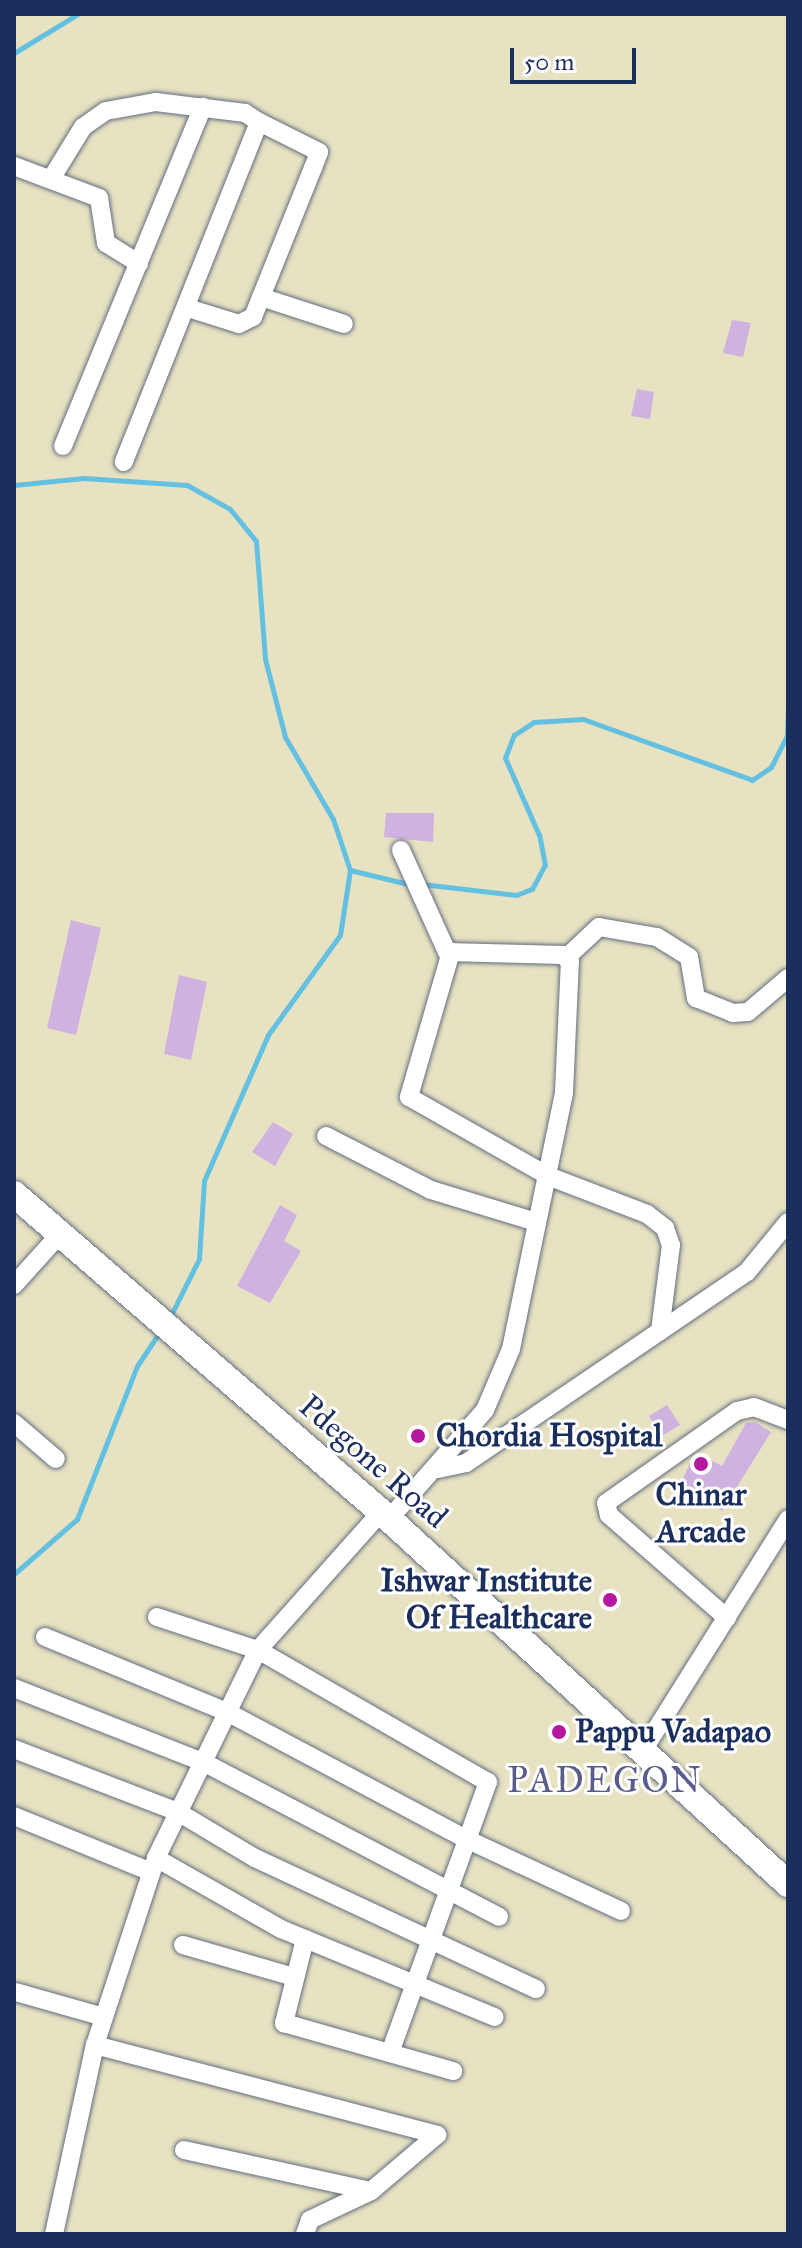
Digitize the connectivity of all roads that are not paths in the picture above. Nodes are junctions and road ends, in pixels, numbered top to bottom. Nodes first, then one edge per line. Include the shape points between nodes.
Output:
1 (203, 107) junction
2 (259, 122) junction
3 (14, 166) edge
4 (51, 179) junction
5 (139, 264) junction
6 (261, 297) junction
7 (191, 309) junction
8 (344, 324) dead end
9 (63, 446) dead end
10 (124, 462) dead end
11 (405, 859) dead end
12 (451, 952) junction
13 (567, 957) junction
14 (788, 978) edge
15 (326, 1136) dead end
16 (548, 1176) junction
17 (14, 1194) edge
18 (536, 1222) junction
19 (788, 1222) edge
20 (60, 1234) junction
21 (14, 1285) edge
22 (660, 1331) junction
23 (788, 1420) edge
24 (14, 1423) edge
25 (56, 1459) dead end
26 (438, 1469) junction
27 (385, 1516) junction
28 (788, 1519) edge
29 (157, 1617) dead end
30 (727, 1618) junction
31 (45, 1637) dead end
32 (258, 1650) junction
33 (14, 1688) edge
34 (227, 1712) junction
35 (14, 1749) edge
36 (642, 1752) junction
37 (203, 1762) junction
38 (178, 1812) junction
39 (14, 1816) edge
40 (464, 1838) junction
41 (154, 1865) junction
42 (788, 1884) edge
43 (452, 1893) junction
44 (621, 1911) dead end
45 (499, 1917) dead end
46 (305, 1939) junction
47 (432, 1941) junction
48 (183, 1945) dead end
49 (294, 1977) junction
50 (416, 1985) junction
51 (536, 1989) dead end
52 (16, 1992) dead end
53 (104, 2017) junction
54 (495, 2017) dead end
55 (95, 2045) junction
56 (390, 2053) junction
57 (453, 2071) dead end
58 (184, 2150) dead end
59 (371, 2191) junction
60 (54, 2234) edge
61 (305, 2234) edge

1 - 2 street
1 - 4 street via 147,102 95,116
1 - 5 street
2 - 6 street via 319,152
2 - 7 street
3 - 4 street
4 - 5 street via 99,198 106,243
5 - 9 street
6 - 7 street via 253,317 239,324
6 - 8 street
7 - 10 street
11 - 12 street via 440,945
12 - 13 street
12 - 16 street via 409,1097
13 - 14 street via 599,927 657,937 689,957 696,998 733,1013 748,1012
13 - 16 street via 564,1092
15 - 18 street via 431,1190
16 - 18 street
16 - 22 street via 647,1214 665,1228 671,1245
17 - 20 highway, Pdegone Road
18 - 26 street via 511,1349 485,1410
19 - 22 street via 761,1263
20 - 21 street
20 - 27 highway, Pdegone Road
22 - 26 street via 466,1463
23 - 30 street via 754,1407 737,1411 606,1503 609,1515
24 - 25 street
26 - 27 street
27 - 32 street
27 - 36 highway, Pdegone Road
28 - 30 street
29 - 32 street
30 - 36 street
31 - 34 street
32 - 34 street
32 - 40 street via 488,1782
33 - 37 street
34 - 37 street
34 - 40 street
35 - 38 street
36 - 42 highway, Pdegone Road
37 - 38 street
37 - 43 street
38 - 41 street
38 - 47 street via 255,1858
39 - 41 street
40 - 43 street
40 - 44 street
41 - 46 street
41 - 53 street
43 - 45 street
43 - 47 street
46 - 49 street
46 - 50 street
47 - 50 street
47 - 51 street
48 - 49 street
49 - 56 street via 284,2023
50 - 54 street
50 - 56 street
52 - 53 street
53 - 55 street
55 - 59 street via 437,2135
55 - 60 street
56 - 57 street
58 - 59 street
59 - 61 street via 310,2220

